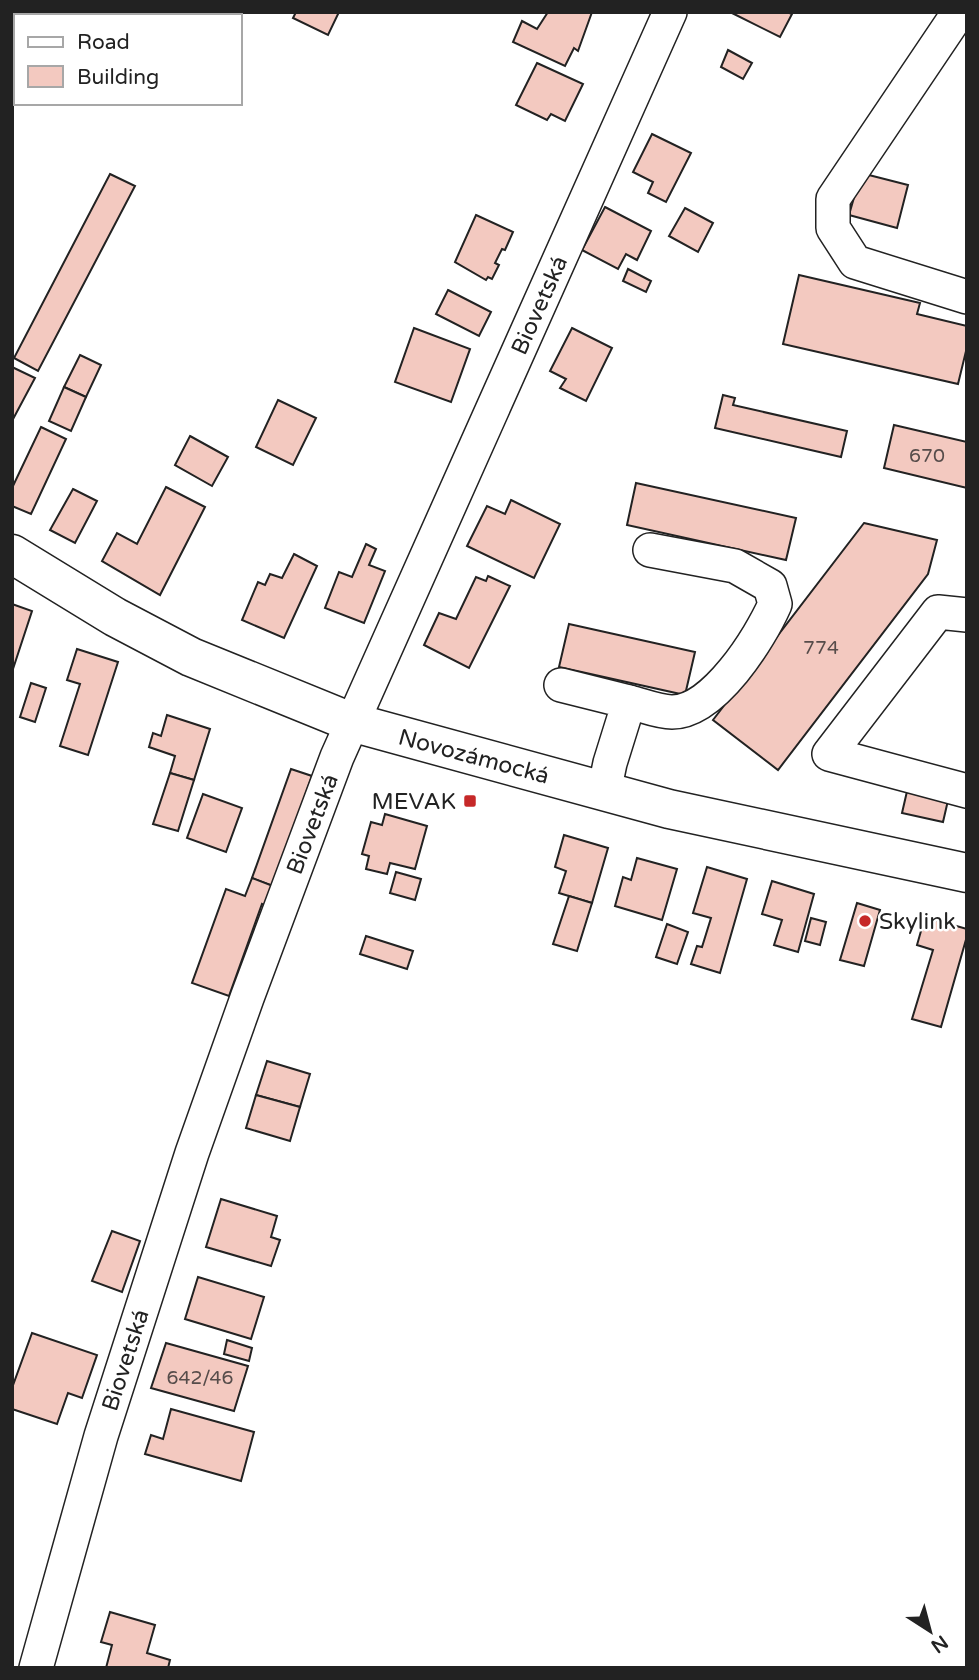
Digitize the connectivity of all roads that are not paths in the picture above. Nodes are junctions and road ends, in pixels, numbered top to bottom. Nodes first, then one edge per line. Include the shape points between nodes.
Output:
1 (670, 12) edge
2 (959, 12) edge
3 (967, 297) edge
4 (650, 550) dead end
5 (12, 554) edge
6 (967, 615) edge
7 (561, 685) dead end
8 (629, 702) junction
9 (351, 722) junction
10 (967, 791) edge
11 (604, 792) junction
12 (967, 873) edge
13 (36, 1668) edge

1 - 9 street, Biovetská
2 - 3 street via 833,199 832,228 855,262
4 - 8 street via 735,566 770,586 775,604 764,629 717,691 673,712
5 - 9 main road, Novozámocká via 191,657
6 - 10 street via 938,612 829,754
7 - 8 street
8 - 11 street
9 - 11 main road, Novozámocká
9 - 13 street, Biovetská via 192,1153 101,1436
11 - 12 main road, Novozámocká

